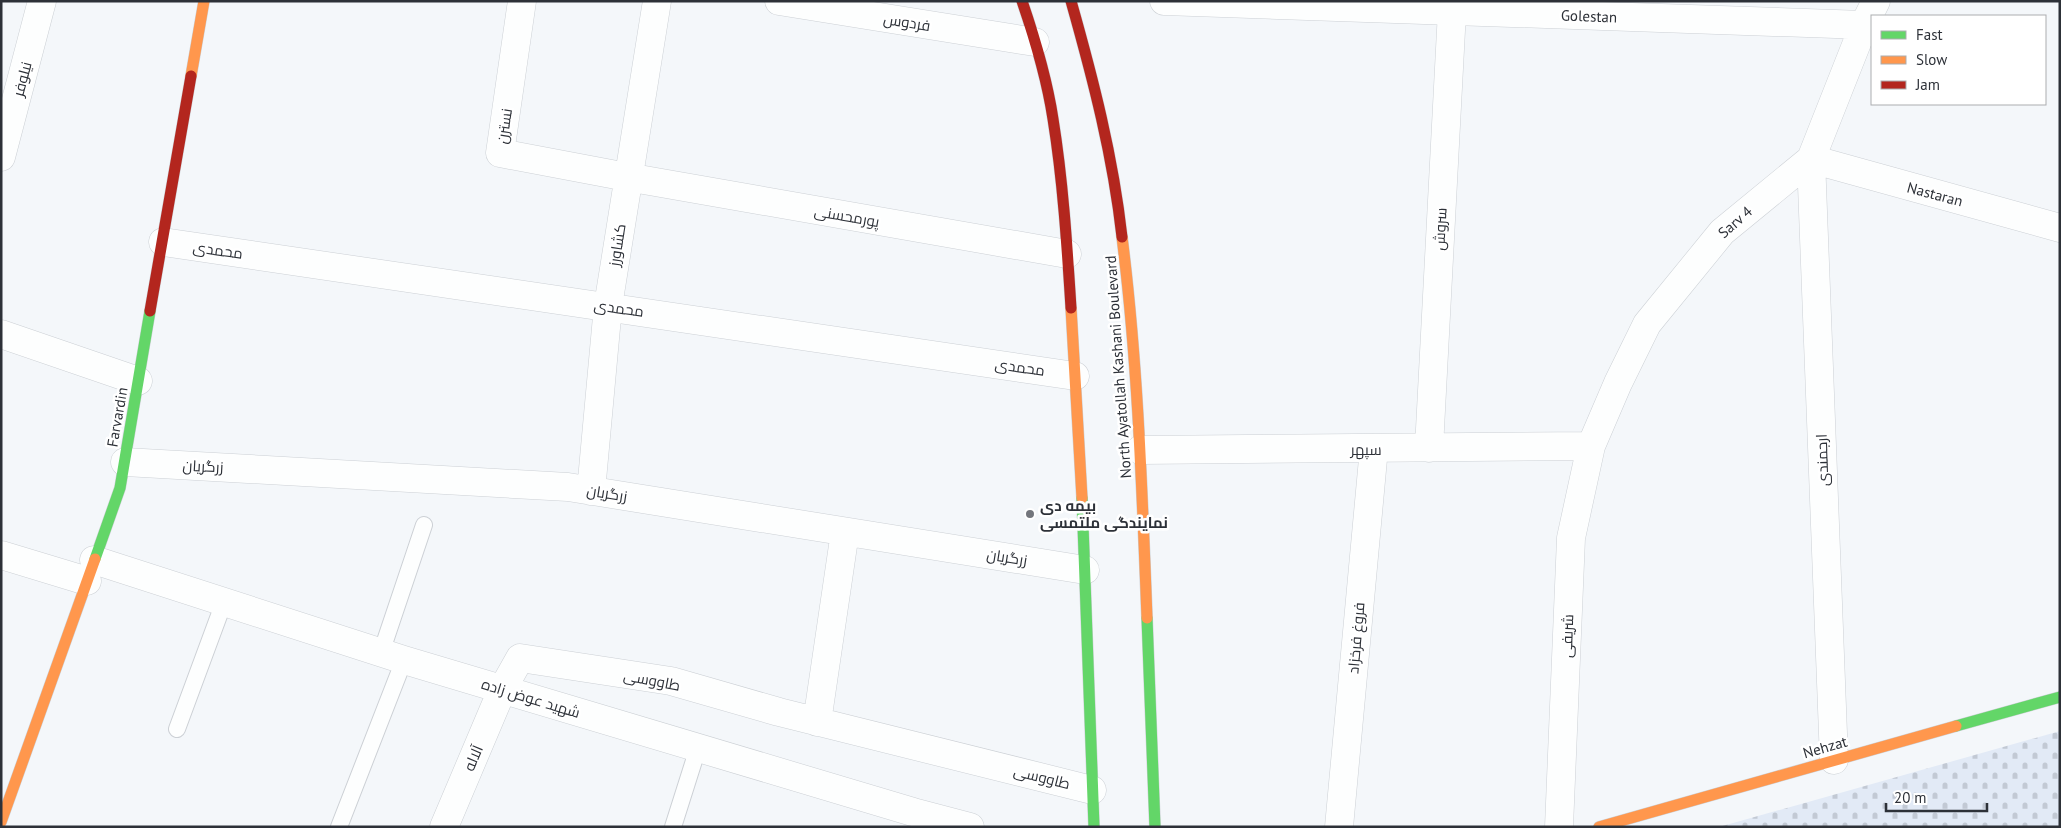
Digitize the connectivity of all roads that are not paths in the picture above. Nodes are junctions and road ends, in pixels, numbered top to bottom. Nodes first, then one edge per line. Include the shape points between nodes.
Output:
1 (42, 1) edge
2 (204, 1) edge
3 (522, 1) edge
4 (657, 1) edge
5 (780, 1) edge
6 (1022, 1) edge
7 (1071, 1) edge
8 (1164, 1) edge
9 (1310, 4) edge
10 (1531, 8) edge
11 (1452, 11) junction
12 (1715, 11) edge
13 (1870, 13) edge
14 (1036, 42) junction
15 (1, 157) edge
16 (1811, 160) junction
17 (627, 177) junction
18 (2060, 228) edge
19 (163, 242) junction
20 (1067, 254) junction
21 (608, 306) junction
22 (1, 334) edge
23 (1075, 376) junction
24 (138, 381) junction
25 (1591, 446) junction
26 (1374, 448) junction
27 (1429, 448) junction
28 (1140, 450) junction
29 (125, 462) junction
30 (591, 491) junction
31 (424, 525) dead end
32 (845, 532) junction
33 (1, 554) edge
34 (1085, 570) junction
35 (90, 571) junction
36 (224, 602) junction
37 (393, 656) junction
38 (502, 690) junction
39 (2060, 697) edge
40 (818, 722) junction
41 (177, 729) dead end
42 (698, 748) junction
43 (1834, 760) junction
44 (1092, 790) junction
45 (911, 819) edge
46 (1, 822) edge
47 (339, 827) edge
48 (444, 827) edge
49 (672, 827) edge
50 (970, 827) edge
51 (1094, 827) edge
52 (1156, 827) edge
53 (1339, 827) edge
54 (1559, 827) edge
55 (1599, 827) edge

1 - 15 street, نیلوفر
2 - 19 main road, Farvardin
3 - 17 street, نسترن via 500,152
4 - 17 street, کشاورز
5 - 14 street, فردوس
6 - 14 main road
7 - 28 main road, North Ayatollah Kashani Boulevard via 1094,81 1117,192 1130,300
8 - 9 street, Golestan
9 - 11 street, Golestan
10 - 11 street, Golestan
10 - 12 street, Golestan
11 - 27 street, سروش
12 - 13 street, Golestan
13 - 16 street, Sarv 4
14 - 20 main road via 1052,116
16 - 18 street, Nastaran
16 - 25 street, Sarv 4 via 1722,232 1647,324
16 - 43 street, ارجمندی
17 - 20 street, پورمحسنی
17 - 21 street, کشاورز
19 - 21 street, محمدی
19 - 24 main road, Farvardin
20 - 23 main road
21 - 23 street, محمدی
21 - 30 street, کشاورز
22 - 24 street
23 - 34 main road
24 - 29 main road, Farvardin
25 - 27 street, سپهر
25 - 54 street, شریفی via 1571,538
26 - 27 street, سپهر
26 - 28 street, سپهر
26 - 53 street, فروغ فرخزاد
28 - 52 main road, North Ayatollah Kashani Boulevard
29 - 30 street, زرگریان via 568,487
29 - 35 main road, Farvardin via 120,488
30 - 32 street, زرگریان
31 - 37 lane
32 - 34 street, زرگریان
32 - 40 street
33 - 35 street, شهید عوض زاده
34 - 44 main road
35 - 36 street, شهید عوض زاده
35 - 46 main road, Farvardin
36 - 37 street, شهید عوض زاده
36 - 41 lane
37 - 38 street, شهید عوض زاده
37 - 47 lane
38 - 40 street, طاووسی via 520,658 671,682
38 - 42 street, شهید عوض زاده
38 - 48 street, آلاله
39 - 43 main road, Nehzat
40 - 44 street, طاووسی
42 - 45 street, شهید عوض زاده
42 - 49 lane
43 - 55 main road, Nehzat
44 - 51 main road
45 - 50 street, شهید عوض زاده

